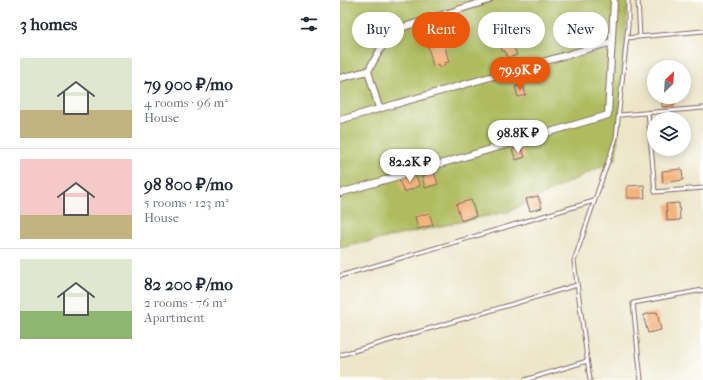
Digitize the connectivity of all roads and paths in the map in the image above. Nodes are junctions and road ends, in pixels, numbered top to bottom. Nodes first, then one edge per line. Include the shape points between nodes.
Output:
1 (489, 0) edge
2 (614, 0) edge
3 (628, 0) edge
4 (638, 0) edge
5 (703, 31) edge
6 (640, 36) junction
7 (627, 38) junction
8 (612, 42) junction
9 (368, 71) junction
10 (340, 78) edge
11 (379, 108) junction
12 (703, 108) edge
13 (647, 112) edge
14 (648, 112) edge
15 (620, 115) junction
16 (340, 120) edge
17 (652, 156) edge
18 (703, 188) edge
19 (340, 193) edge
20 (594, 201) junction
21 (340, 276) edge
22 (577, 285) junction
23 (703, 290) edge
24 (340, 355) edge
25 (587, 361) junction
26 (525, 380) edge
27 (590, 380) edge
28 (641, 380) edge

1 - 9 street via 391,31
2 - 8 street
3 - 7 lane
4 - 6 lane
5 - 6 lane
6 - 7 lane
7 - 15 lane
8 - 11 street
8 - 19 street via 608,116
9 - 10 street
9 - 11 street
11 - 16 street
12 - 14 lane
13 - 15 lane
15 - 20 lane via 616,138
17 - 18 lane via 655,192
20 - 21 lane
20 - 22 lane via 574,261
22 - 24 lane
22 - 25 lane
23 - 28 lane via 633,303
25 - 26 lane
25 - 27 lane

